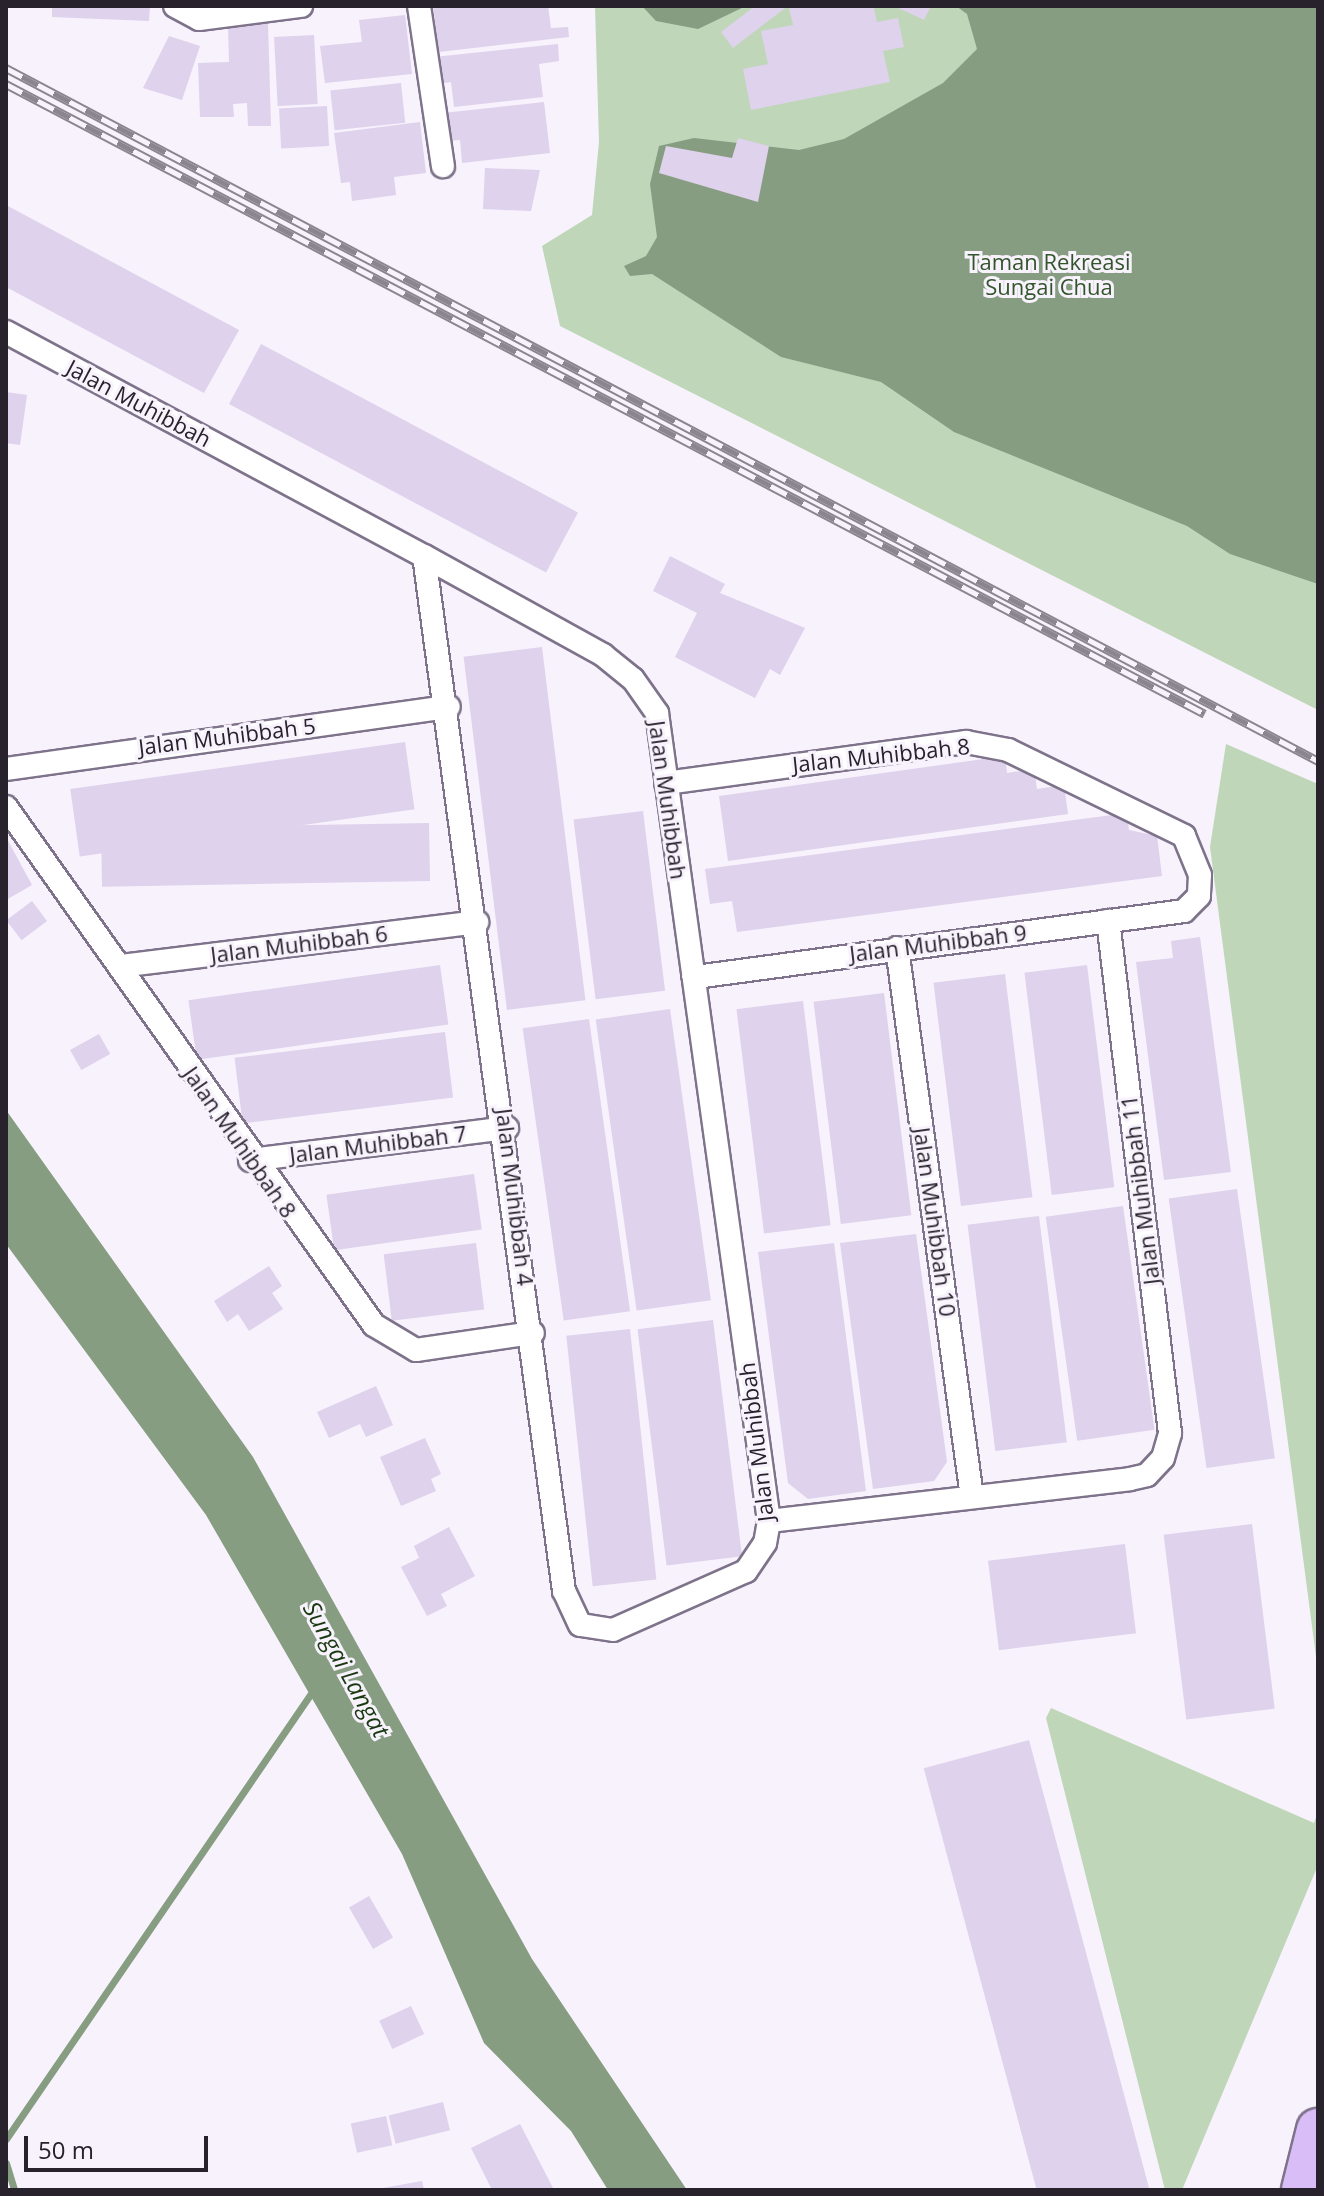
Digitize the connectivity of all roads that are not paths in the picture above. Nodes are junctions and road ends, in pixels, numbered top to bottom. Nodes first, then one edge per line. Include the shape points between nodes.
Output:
1 (175, 6) edge
2 (301, 6) edge
3 (419, 6) edge
4 (443, 166) dead end
5 (6, 332) edge
6 (424, 556) junction
7 (449, 707) junction
8 (6, 769) edge
9 (666, 783) junction
10 (9, 813) edge
11 (1184, 911) joint
12 (1108, 921) junction
13 (477, 922) junction
14 (897, 948) junction
15 (120, 966) junction
16 (693, 977) junction
17 (507, 1128) junction
18 (250, 1160) junction
19 (533, 1333) junction
20 (972, 1497) junction
21 (769, 1521) junction
22 (765, 1543) joint
23 (1318, 2130) edge
24 (1303, 2190) edge

1 - 2 street via 199,19
3 - 4 street
5 - 6 street, Jalan Muhibbah
6 - 7 street, Jalan Muhibbah 4
6 - 9 street, Jalan Muhibbah via 633,679 657,713
7 - 8 street, Jalan Muhibbah 5
7 - 13 street, Jalan Muhibbah 4
9 - 11 street, Jalan Muhibbah 8 via 966,742 1008,750 1184,836 1200,875 1199,896
9 - 16 street, Jalan Muhibbah
10 - 15 street, Jalan Muhibbah 8
11 - 12 street, Jalan Muhibbah 9
12 - 14 street, Jalan Muhibbah 9
12 - 20 street, Jalan Muhibbah 11 via 1170,1433 1163,1458 1147,1475
13 - 15 street, Jalan Muhibbah 6
13 - 17 street, Jalan Muhibbah 4
14 - 16 street, Jalan Muhibbah 9
14 - 20 street, Jalan Muhibbah 10
15 - 18 street, Jalan Muhibbah 8
16 - 21 street, Jalan Muhibbah
17 - 18 street, Jalan Muhibbah 7
17 - 19 street, Jalan Muhibbah 4
18 - 19 street, Jalan Muhibbah 8 via 374,1325 401,1347
19 - 22 street, Jalan Muhibbah 4 via 564,1591 580,1625 613,1630 746,1571
20 - 21 street
21 - 22 street, Jalan Muhibbah
23 - 24 highway

